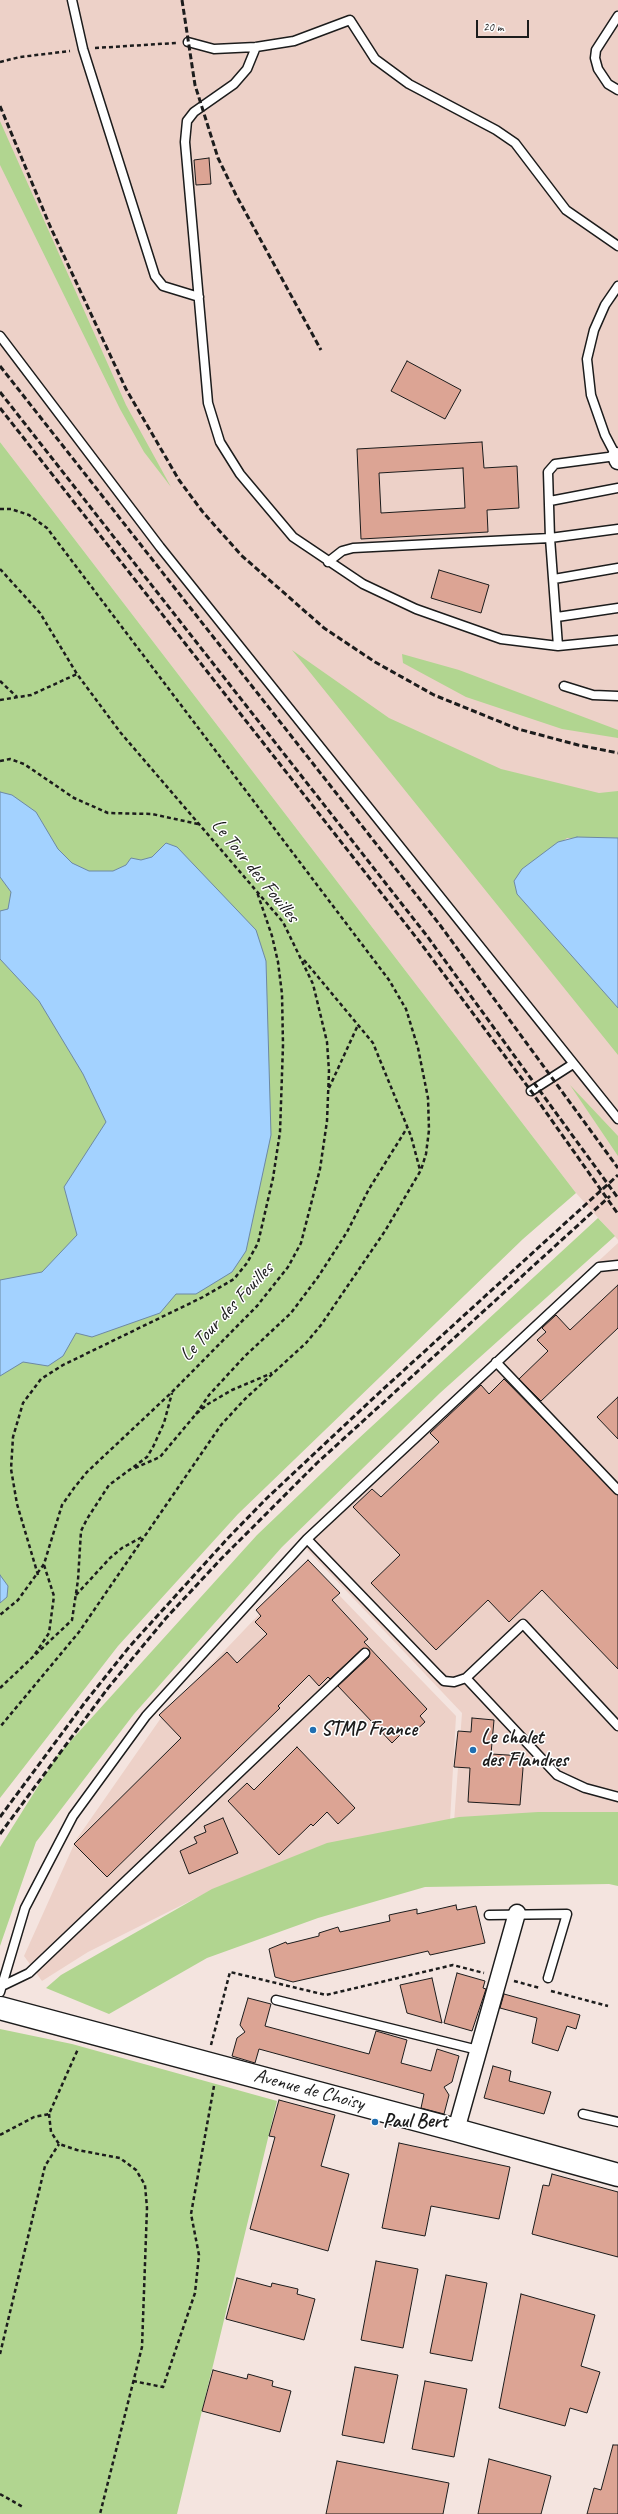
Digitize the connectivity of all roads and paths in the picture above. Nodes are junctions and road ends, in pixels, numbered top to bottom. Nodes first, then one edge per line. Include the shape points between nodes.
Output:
1 (72, 0) edge
2 (618, 16) edge
3 (188, 42) dead end
4 (256, 47) junction
5 (618, 90) edge
6 (618, 246) edge
7 (618, 286) edge
8 (199, 297) junction
9 (0, 336) edge
10 (617, 458) edge
11 (618, 488) edge
12 (550, 500) junction
13 (0, 509) edge
14 (618, 529) edge
15 (550, 538) junction
16 (328, 562) junction
17 (618, 568) edge
18 (0, 570) edge
19 (554, 579) junction
20 (618, 608) edge
21 (557, 617) junction
22 (618, 640) edge
23 (558, 646) junction
24 (77, 674) junction
25 (0, 681) edge
26 (564, 686) dead end
27 (618, 696) edge
28 (17, 697) junction
29 (0, 700) edge
30 (0, 761) edge
31 (199, 824) junction
32 (256, 890) junction
33 (301, 957) junction
34 (358, 1025) junction
35 (573, 1064) junction
36 (329, 1090) junction
37 (531, 1091) dead end
38 (618, 1119) edge
39 (407, 1128) junction
40 (421, 1170) junction
41 (618, 1265) edge
42 (496, 1362) junction
43 (274, 1373) junction
44 (172, 1392) junction
45 (196, 1414) junction
46 (129, 1471) junction
47 (618, 1490) edge
48 (143, 1537) junction
49 (308, 1539) junction
50 (44, 1564) junction
51 (38, 1576) junction
52 (76, 1595) junction
53 (0, 1615) edge
54 (365, 1653) dead end
55 (33, 1657) junction
56 (466, 1678) junction
57 (0, 1688) edge
58 (618, 1726) edge
59 (0, 1727) edge
60 (618, 1797) edge
61 (516, 1913) junction
62 (489, 1915) dead end
63 (499, 1977) junction
64 (548, 1978) dead end
65 (542, 1988) dead end
66 (1, 1989) edge
67 (549, 1990) dead end
68 (276, 2000) dead end
69 (608, 2006) dead end
70 (0, 2008) edge
71 (85, 2031) junction
72 (478, 2050) junction
73 (206, 2062) junction
74 (49, 2114) junction
75 (583, 2114) dead end
76 (618, 2122) edge
77 (456, 2130) junction
78 (0, 2135) edge
79 (60, 2144) junction
80 (618, 2175) edge
81 (0, 2354) edge
82 (134, 2381) junction
83 (0, 2494) edge
84 (23, 2507) dead end
85 (100, 2514) edge

1 - 8 lane via 83,49 155,276 163,286
2 - 5 lane via 596,50 595,58 598,69 608,84
3 - 4 lane via 214,49
4 - 6 lane via 294,41 350,20 376,59 408,84 496,130 515,143 566,210
4 - 8 lane via 247,69 234,84 194,112 187,121 185,142
7 - 10 lane via 605,305 594,330 587,359 591,395 605,435
8 - 16 lane via 208,403 220,442 240,474 293,537
9 - 35 lane via 160,546
10 - 12 lane via 555,464 548,472
11 - 12 lane
12 - 15 lane
13 - 40 path via 11,509 29,515 51,533 389,980 406,1009 418,1048 428,1098 429,1130
14 - 15 lane
15 - 16 lane via 353,548 342,551
15 - 19 lane
16 - 23 lane via 363,584 457,625 501,639
17 - 19 lane
18 - 24 path, Le Tour des Fouilles via 40,613
19 - 21 lane
20 - 21 lane
21 - 23 lane
22 - 23 lane
24 - 28 path via 31,695
24 - 31 path, Le Tour des Fouilles via 120,732
25 - 28 path
26 - 27 lane via 593,695
28 - 29 path
30 - 31 path via 10,759 24,764 74,798 108,813 152,814
31 - 32 path, Le Tour des Fouilles
32 - 33 path, Le Tour des Fouilles via 283,922
32 - 51 path via 278,962 283,1038 280,1132 273,1178 258,1243 247,1263 234,1278 203,1297 63,1365 41,1379 23,1403 13,1437 11,1469 17,1504
33 - 34 path
33 - 36 path, Le Tour des Fouilles via 313,984 327,1042
34 - 36 path
34 - 39 path via 373,1043
35 - 37 lane
35 - 38 lane
36 - 44 path, Le Tour des Fouilles via 320,1169 301,1243 274,1287
39 - 40 path
39 - 45 path via 318,1278 291,1313 240,1361 209,1395
40 - 43 path via 385,1231 321,1325
41 - 42 lane via 599,1267
42 - 47 lane
42 - 49 lane
43 - 45 path via 221,1396
43 - 48 path via 221,1425
44 - 46 path via 164,1423 153,1447 147,1456
44 - 50 path, Le Tour des Fouilles via 87,1472 74,1488 62,1505
45 - 46 path via 160,1457
46 - 52 path via 109,1485 86,1518 81,1531
48 - 52 path via 116,1553
48 - 59 path via 79,1632
49 - 56 lane via 437,1674 444,1680 454,1682
49 - 66 lane via 146,1716 73,1816 25,1908
50 - 51 path, Le Tour des Fouilles
50 - 55 path via 54,1596 49,1633
51 - 53 path, Le Tour des Fouilles via 18,1600
52 - 55 path via 72,1620
54 - 66 lane via 29,1974
55 - 57 path
56 - 58 lane via 523,1624
56 - 60 lane via 556,1776 585,1788
61 - 62 lane
61 - 63 street
61 - 64 lane via 566,1914
63 - 65 path
63 - 72 street
63 - 73 path via 453,1965 326,1995 230,1972
67 - 69 path
68 - 72 lane
70 - 71 main road, Avenue de Choisy
71 - 73 main road, Avenue de Choisy
71 - 74 path
72 - 77 street
73 - 77 main road, Avenue de Choisy
73 - 82 path via 202,2076 216,2079 192,2214 199,2255 195,2293 163,2387
74 - 78 path via 34,2117
74 - 79 path via 51,2132
75 - 76 lane
77 - 80 main road, Avenue de Choisy
79 - 81 path via 46,2166
79 - 82 path via 120,2158 136,2170 145,2185 147,2208 142,2347
82 - 85 path
83 - 84 path

